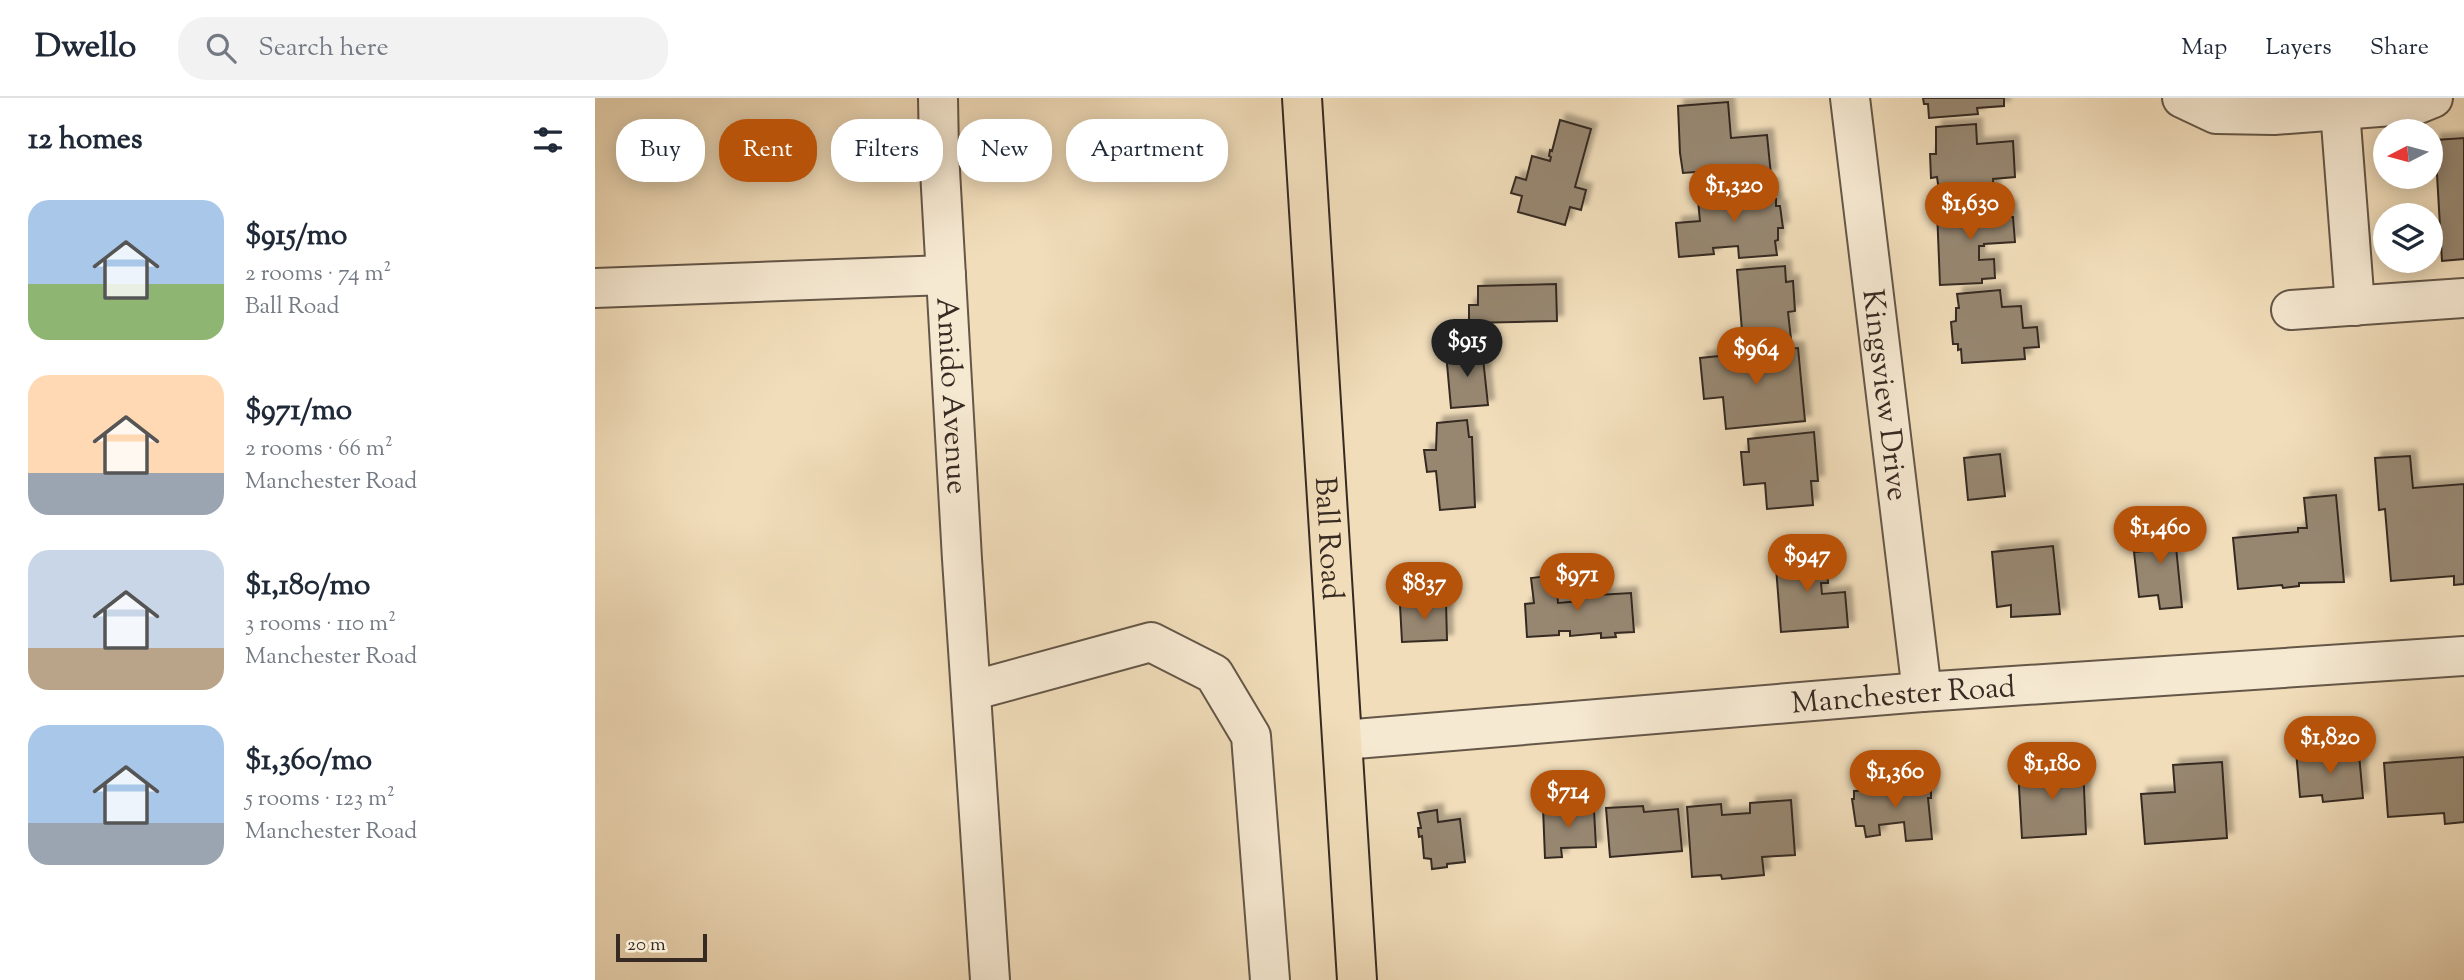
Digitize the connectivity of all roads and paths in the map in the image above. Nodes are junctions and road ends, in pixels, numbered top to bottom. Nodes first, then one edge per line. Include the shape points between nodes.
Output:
1 (937, 98) edge
2 (1302, 98) edge
3 (1850, 98) edge
4 (2182, 98) edge
5 (2433, 98) edge
6 (2340, 110) junction
7 (946, 275) junction
8 (595, 288) edge
9 (2464, 298) edge
10 (2355, 306) junction
11 (2291, 310) dead end
12 (2464, 656) edge
13 (971, 691) junction
14 (1922, 691) junction
15 (1343, 740) junction
16 (990, 980) edge
17 (1270, 980) edge
18 (1357, 980) edge

1 - 7 street, Amido Avenue
2 - 15 main road, Ball Road
3 - 14 street, Kingsview Drive
4 - 6 street via 2215,114 2274,116
5 - 6 street via 2418,104
6 - 10 street
7 - 8 street
7 - 13 street, Amido Avenue
9 - 10 street
10 - 11 street
12 - 14 street, Manchester Road
13 - 16 street, Amido Avenue
13 - 17 street via 1151,642 1214,674 1251,736
14 - 15 street, Manchester Road
15 - 18 main road, Ball Road

